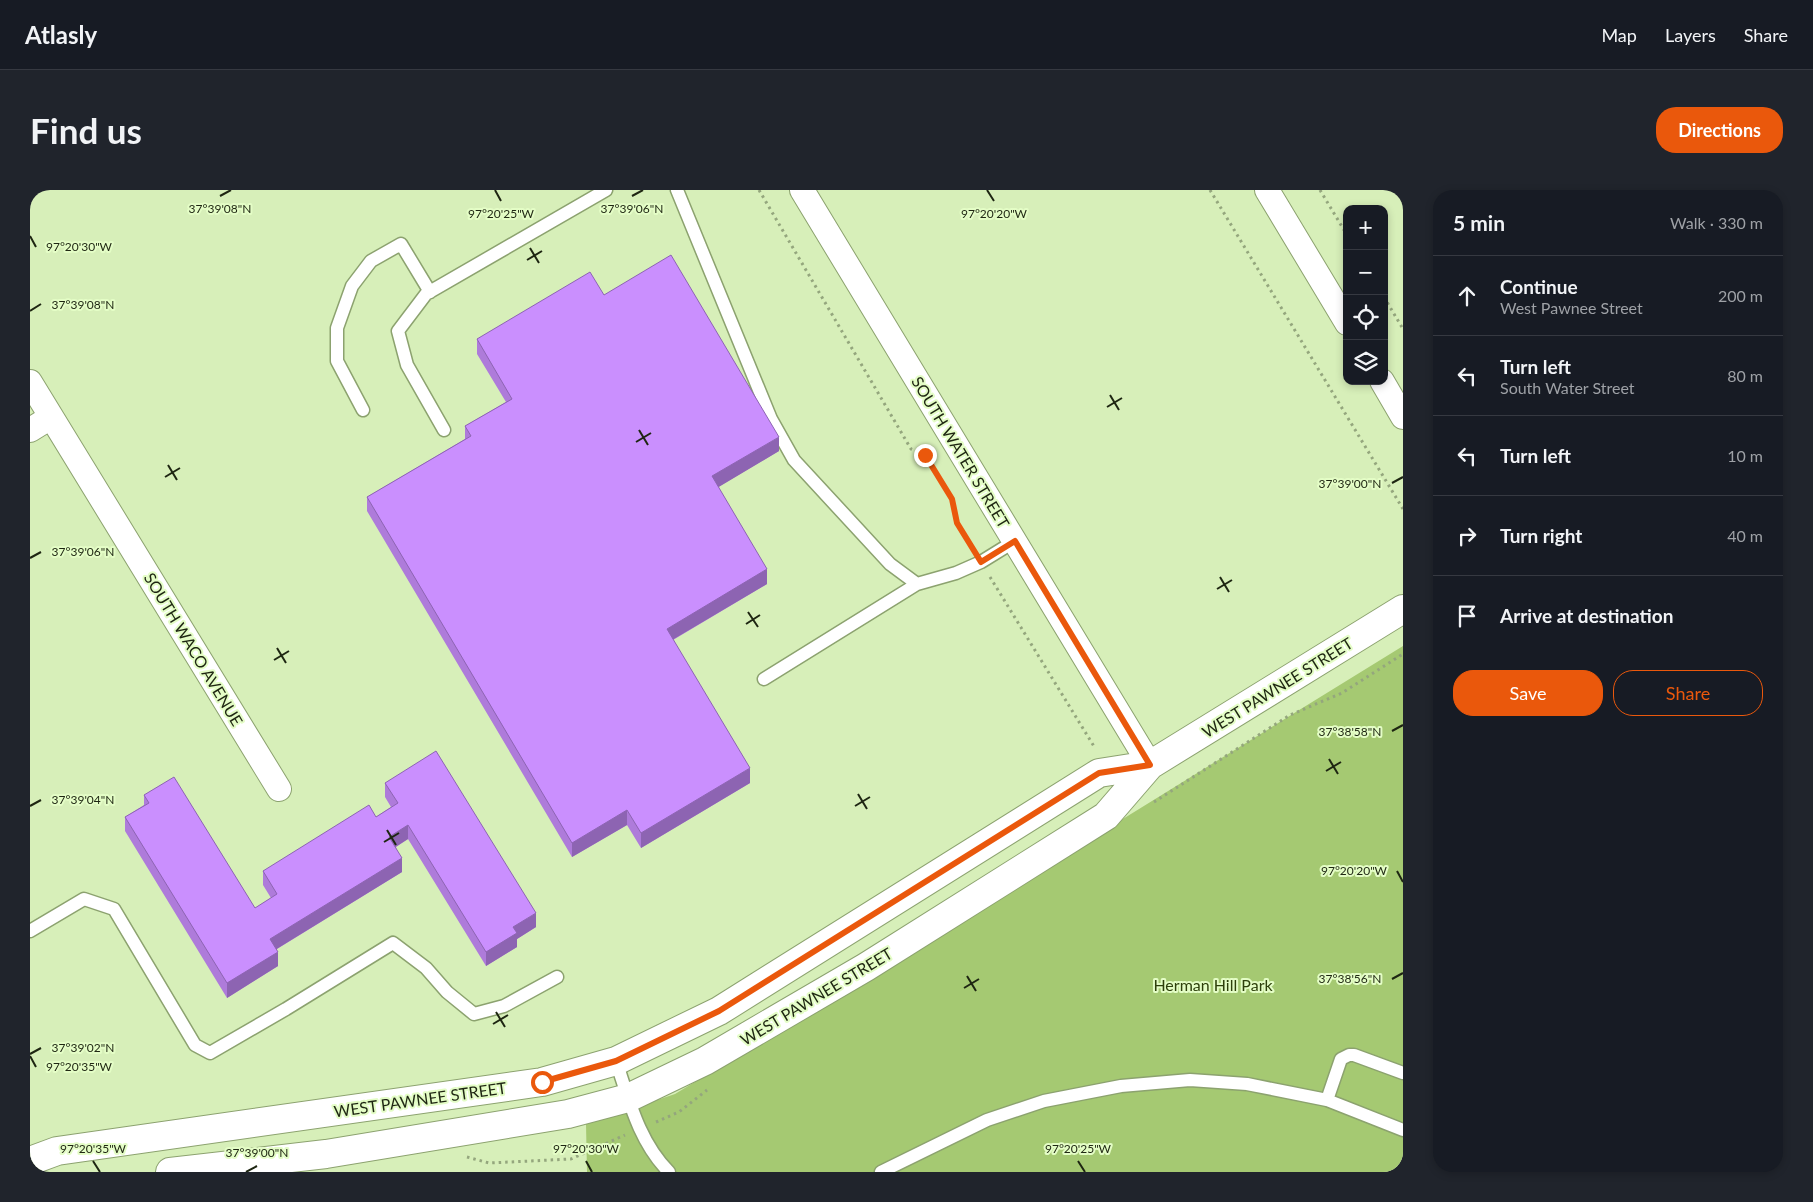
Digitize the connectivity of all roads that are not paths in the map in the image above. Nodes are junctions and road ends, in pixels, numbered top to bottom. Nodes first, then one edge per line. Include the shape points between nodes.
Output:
1 (606, 190) edge
2 (677, 190) edge
3 (802, 190) edge
4 (1267, 190) edge
5 (430, 292) junction
6 (1343, 316) edge
7 (30, 382) edge
8 (1384, 385) edge
9 (363, 410) dead end
10 (51, 417) junction
11 (1403, 417) edge
12 (30, 430) edge
13 (444, 430) dead end
14 (1015, 541) junction
15 (917, 584) junction
16 (1403, 609) edge
17 (764, 679) dead end
18 (1150, 765) junction
19 (279, 789) dead end
20 (30, 931) edge
21 (557, 977) dead end
22 (616, 1061) junction
23 (1403, 1073) edge
24 (628, 1098) junction
25 (1327, 1100) junction
26 (1403, 1130) edge
27 (30, 1161) edge
28 (170, 1172) edge
29 (669, 1172) edge
30 (881, 1172) edge

1 - 5 lane
2 - 15 lane via 771,419 794,460 890,564
3 - 14 street, SOUTH WATER STREET
4 - 6 street
5 - 9 lane via 402,244 371,261 352,286 337,328 337,361
5 - 13 lane via 398,331 407,365
7 - 10 street, SOUTH WACO AVENUE
8 - 11 street
10 - 12 street
10 - 19 street, SOUTH WACO AVENUE
14 - 15 lane via 956,574
14 - 18 street, SOUTH WATER STREET
15 - 17 lane
16 - 18 main road, WEST PAWNEE STREET
18 - 22 main road, WEST PAWNEE STREET via 1099,773 719,1011
18 - 24 main road, WEST PAWNEE STREET via 1106,816 866,967 705,1061
20 - 21 lane via 84,899 114,909 195,1045 210,1053 393,943 426,968 447,992 474,1014 504,1006
22 - 24 lane
22 - 27 main road, WEST PAWNEE STREET via 542,1082 57,1151
23 - 25 lane via 1349,1055 1341,1060
24 - 28 main road, WEST PAWNEE STREET via 568,1114 326,1154
24 - 29 lane via 639,1129 657,1160
25 - 26 lane
25 - 30 lane via 1247,1084 1190,1080 1121,1086 1044,1100 987,1120

